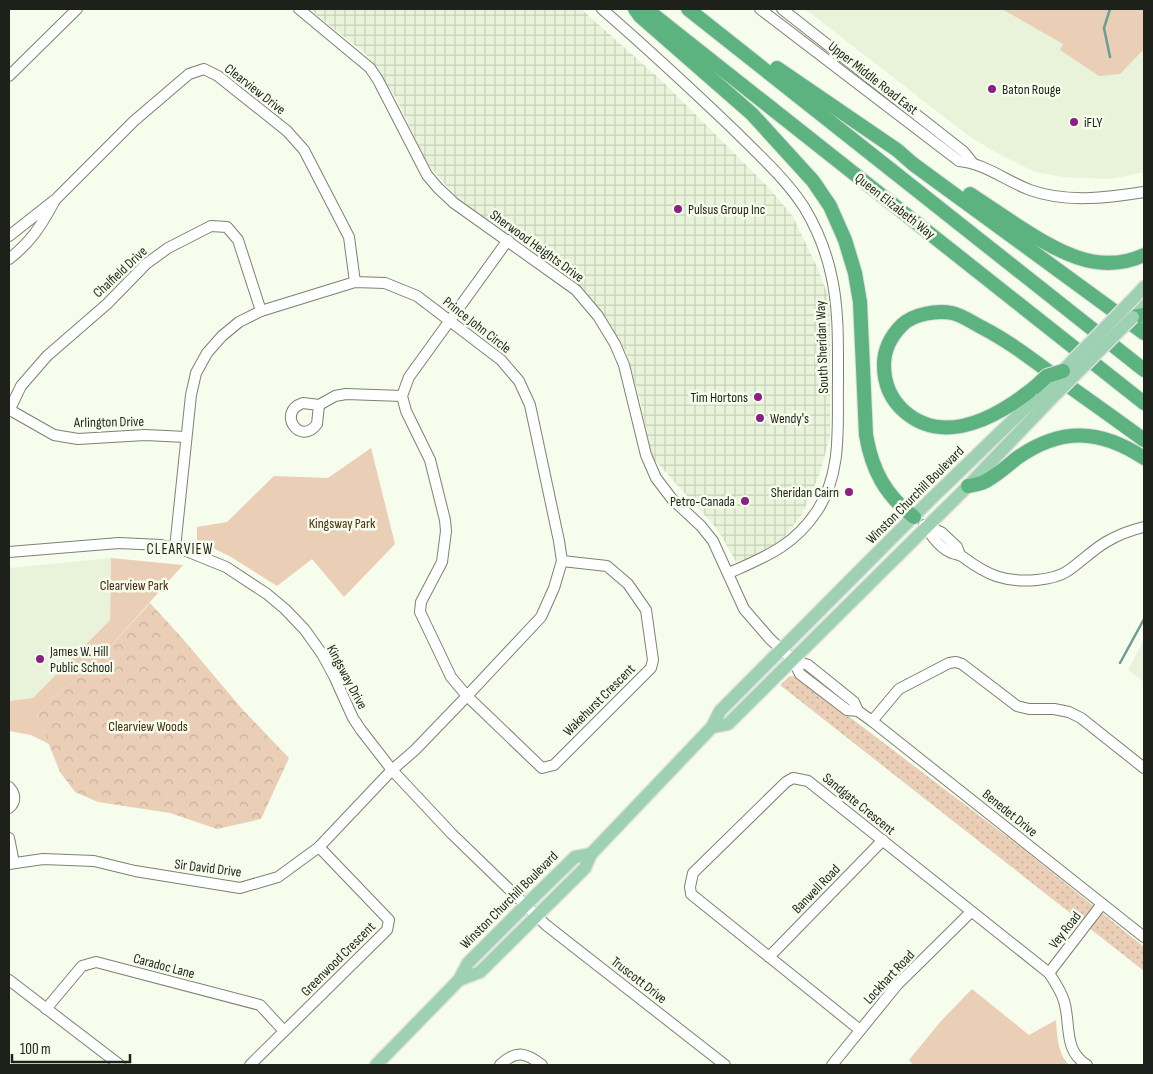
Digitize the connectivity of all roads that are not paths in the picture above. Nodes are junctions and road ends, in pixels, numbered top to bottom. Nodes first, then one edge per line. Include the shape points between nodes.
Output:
1 (77, 9) edge
2 (299, 9) edge
3 (602, 9) edge
4 (635, 9) edge
5 (646, 9) edge
6 (688, 9) edge
7 (782, 9) edge
8 (766, 10) edge
9 (719, 33) junction
10 (9, 76) edge
11 (897, 150) junction
12 (972, 162) junction
13 (1144, 192) edge
14 (56, 199) junction
15 (9, 234) edge
16 (508, 240) junction
17 (23, 248) junction
18 (1144, 255) edge
19 (9, 259) edge
20 (356, 282) junction
21 (1144, 287) edge
22 (1140, 302) edge
23 (261, 311) junction
24 (1139, 316) edge
25 (450, 320) junction
26 (1144, 333) edge
27 (1144, 370) edge
28 (1063, 371) joint
29 (1042, 393) junction
30 (402, 396) junction
31 (1144, 403) edge
32 (319, 405) dead end
33 (9, 410) edge
34 (186, 437) junction
35 (1144, 440) edge
36 (1144, 458) edge
37 (968, 486) junction
38 (914, 517) junction
39 (926, 526) junction
40 (1144, 526) edge
41 (175, 548) junction
42 (9, 552) edge
43 (562, 561) junction
44 (729, 573) junction
45 (781, 649) junction
46 (793, 660) junction
47 (468, 696) junction
48 (872, 721) junction
49 (712, 727) junction
50 (1144, 768) edge
51 (392, 770) junction
52 (9, 787) edge
53 (9, 808) edge
54 (9, 838) edge
55 (883, 840) junction
56 (319, 848) junction
57 (590, 854) junction
58 (11, 864) edge
59 (1102, 904) junction
60 (526, 905) junction
61 (971, 912) junction
62 (536, 916) junction
63 (1144, 937) edge
64 (769, 957) junction
65 (1049, 973) junction
66 (9, 980) edge
67 (459, 980) junction
68 (46, 1009) junction
69 (284, 1030) junction
70 (860, 1030) junction
71 (120, 1065) edge
72 (250, 1065) edge
73 (376, 1065) edge
74 (500, 1065) edge
75 (542, 1065) edge
76 (725, 1065) edge
77 (832, 1065) edge
78 (1087, 1065) edge

1 - 10 street
2 - 16 street, Sherwood Heights Drive via 370,68 427,175 438,188
3 - 44 street, South Sheridan Way via 691,89 792,191 814,227 831,273 839,337 838,438 832,480 816,512 794,538 772,553
4 - 38 highway via 752,114 813,181 830,206 845,240 860,302 866,435 870,456 886,489
5 - 31 highway, Queen Elizabeth Way
6 - 9 highway, Queen Elizabeth Way
7 - 12 street, Upper Middle Road East via 964,152
8 - 12 street, Upper Middle Road East via 959,161
9 - 11 highway via 746,46
9 - 27 highway, Queen Elizabeth Way
11 - 18 highway via 1067,254 1085,261 1106,263
11 - 26 highway
12 - 13 street, Upper Middle Road East via 1030,190 1052,195 1097,197
14 - 15 street, Clearview Drive
14 - 17 street, Clearview Drive via 40,228
14 - 20 street, Clearview Drive via 134,121 189,74 204,69 218,76 287,131 304,150 349,237
15 - 17 street
16 - 25 street
16 - 44 street, Sherwood Heights Drive via 576,290 598,316 624,365 646,455 656,478 672,499 702,526
17 - 19 street, Clearview Drive
20 - 23 street, Prince John Circle
20 - 25 street, Prince John Circle via 385,283 417,296
21 - 22 main road, Winston Churchill Boulevard
22 - 24 main road, Winston Churchill Boulevard
22 - 28 main road, Winston Churchill Boulevard, bridge
23 - 33 street, Chalfield Drive via 238,240 227,227 211,226 168,248 146,264 107,304 47,356 21,386
23 - 34 street, Prince John Circle via 239,322 207,353 196,374
24 - 29 main road, Winston Churchill Boulevard, bridge
25 - 30 street via 409,377
25 - 43 street, Prince John Circle via 501,360 518,381 530,405
28 - 29 highway, bridge via 1047,376
29 - 35 highway via 1013,403 981,421 958,426 932,425 916,420 897,404 887,386 884,355 892,336 905,322 937,312 954,314 1008,341
29 - 37 main road, Winston Churchill Boulevard
29 - 38 main road, Winston Churchill Boulevard
30 - 32 street via 346,394
30 - 47 street via 430,460 446,531 442,562 421,602 420,612 451,677
33 - 34 street, Arlington Drive via 54,435 78,439 145,435
34 - 41 street, Prince John Circle
36 - 37 highway via 1112,441 1071,435 1044,443 985,482
37 - 39 main road, Winston Churchill Boulevard
38 - 39 street
38 - 45 main road, Winston Churchill Boulevard
39 - 40 street via 933,539 951,553 1004,579 1023,581 1064,573 1105,543
39 - 46 main road, Winston Churchill Boulevard
41 - 42 street, Kingsway Drive via 119,543
41 - 51 street, Kingsway Drive via 226,567 285,609 322,654 353,718
43 - 47 street, Prince John Circle via 541,617
43 - 47 street, Wakehurst Crescent via 607,566 628,584 646,610 653,660 651,668 554,765 542,768
44 - 45 street, Sherwood Heights Drive via 744,608
45 - 46 street, Sherwood Heights Drive
45 - 49 main road, Winston Churchill Boulevard via 720,711
46 - 48 street, Benedet Drive via 808,665
46 - 49 main road, Winston Churchill Boulevard via 728,724
47 - 51 street, Prince John Circle
48 - 50 street via 899,689 956,662 1017,706 1054,709 1082,718
48 - 59 street, Benedet Drive
49 - 57 main road, Winston Churchill Boulevard
51 - 56 street, Sir David Drive
51 - 60 street, Kingsway Drive via 452,834
52 - 53 street via 14,796
54 - 58 street
55 - 61 street, Sandgate Crescent
55 - 64 street, Banwell Road
55 - 64 street, Sandgate Crescent via 808,781 793,778 694,873 691,894
56 - 58 street, Sir David Drive via 278,876 240,888 94,861 43,859
56 - 69 street, Greenwood Crescent via 389,920 387,930
57 - 60 main road, Winston Churchill Boulevard via 575,856
57 - 62 main road, Winston Churchill Boulevard via 584,868
59 - 63 street, Benedet Drive
59 - 65 street, Vey Road
60 - 62 street, Truscott Drive
60 - 67 main road, Winston Churchill Boulevard via 468,963
61 - 65 street, Sandgate Crescent
61 - 70 street, Lockhart Road via 897,985
62 - 67 main road, Winston Churchill Boulevard via 480,972
62 - 76 street, Truscott Drive
64 - 70 street, Sandgate Crescent
65 - 78 street, Sandgate Crescent via 1064,999 1069,1041 1074,1054
66 - 68 street
67 - 73 main road, Winston Churchill Boulevard
68 - 69 street, Caradoc Lane via 82,966 96,962 260,1005
68 - 71 street
69 - 72 street, Greenwood Crescent
70 - 77 street, Lockhart Road
74 - 75 street via 516,1054 524,1054

